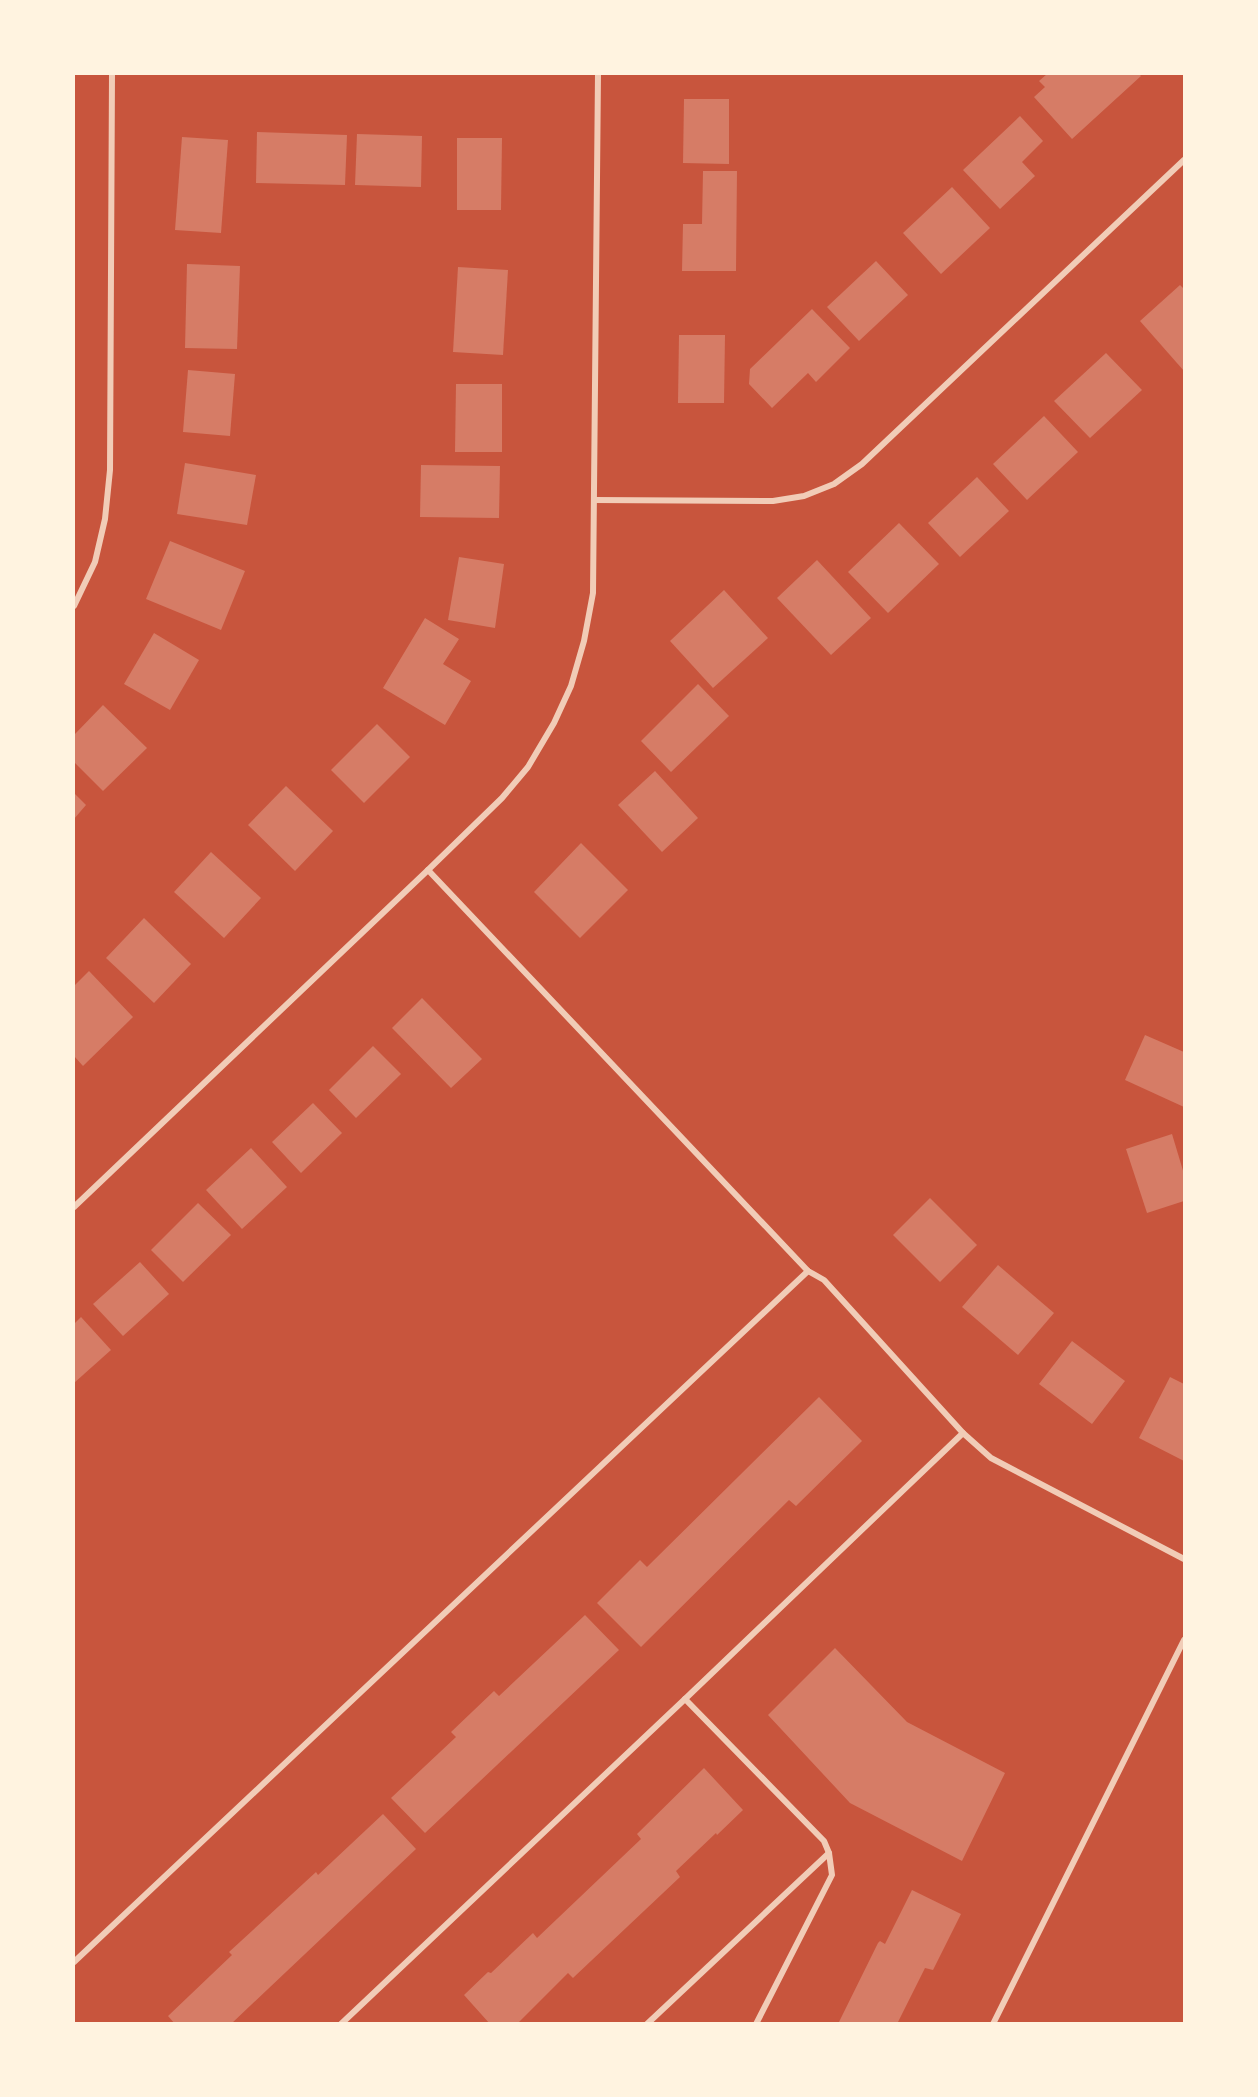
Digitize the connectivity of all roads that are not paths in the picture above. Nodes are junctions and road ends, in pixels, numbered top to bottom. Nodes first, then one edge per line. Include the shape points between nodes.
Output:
1 (112, 74) edge
2 (598, 74) edge
3 (1185, 159) edge
4 (594, 500) junction
5 (74, 606) edge
6 (428, 870) junction
7 (74, 1207) edge
8 (808, 1271) junction
9 (963, 1433) junction
10 (1185, 1559) edge
11 (1185, 1640) edge
12 (686, 1699) junction
13 (829, 1853) junction
14 (74, 1962) edge
15 (341, 2024) edge
16 (647, 2024) edge
17 (756, 2024) edge
18 (993, 2024) edge

1 - 5 street via 111,470 95,562
2 - 4 street
3 - 4 street via 862,464 834,484 804,496 773,501
4 - 6 street via 593,593 571,686 528,767
6 - 7 street
6 - 8 street
8 - 9 street via 824,1280
8 - 14 street
9 - 10 street via 991,1458
9 - 12 street
11 - 18 street
12 - 13 street via 824,1841
12 - 15 street
13 - 16 street
13 - 17 street via 831,1875

